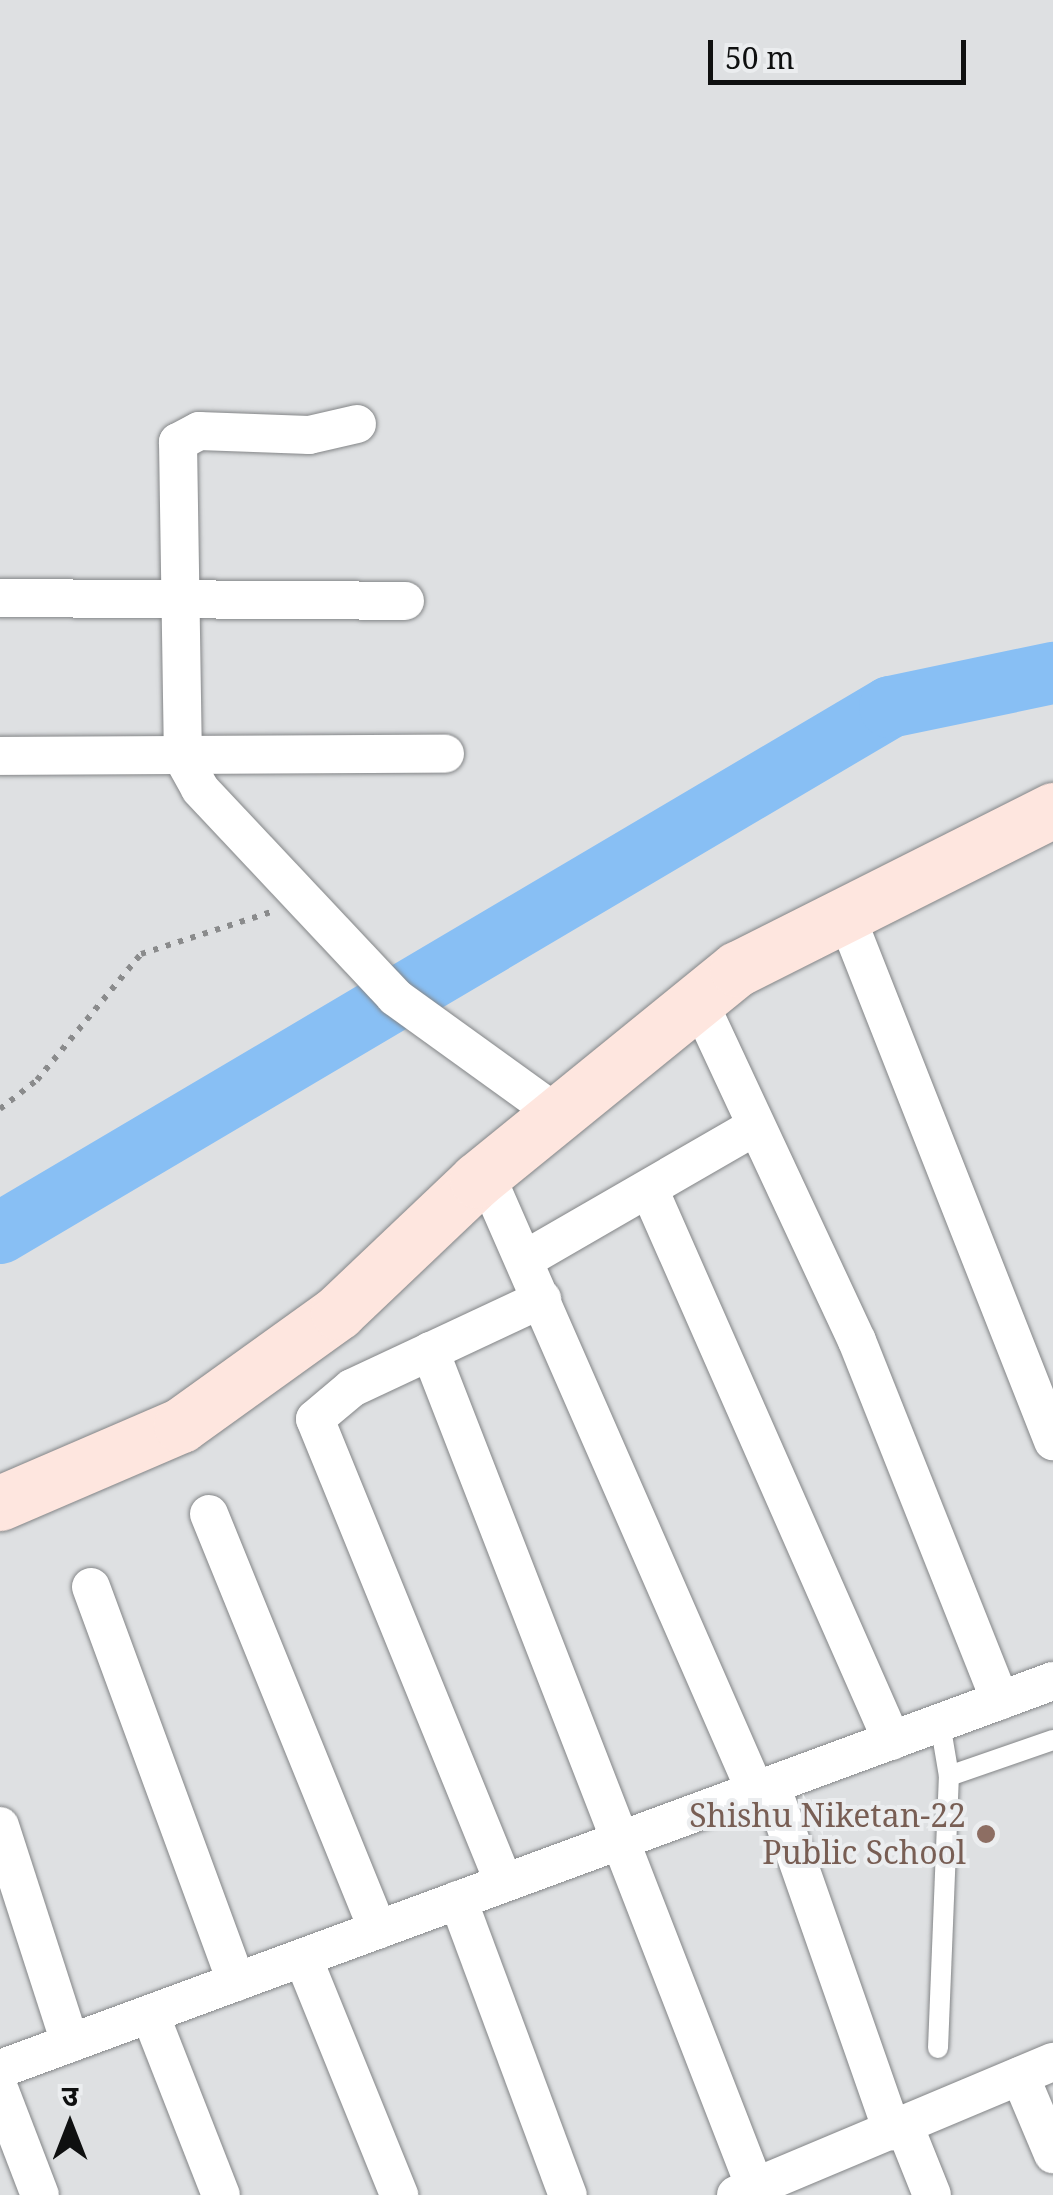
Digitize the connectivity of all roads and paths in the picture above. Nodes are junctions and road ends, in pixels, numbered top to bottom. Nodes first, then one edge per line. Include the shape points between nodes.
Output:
1 (357, 424) dead end
2 (0, 598) edge
3 (175, 599) junction
4 (405, 601) dead end
5 (445, 754) dead end
6 (0, 756) edge
7 (183, 758) junction
8 (1053, 810) edge
9 (296, 891) junction
10 (844, 910) junction
11 (698, 1000) junction
12 (0, 1109) edge
13 (558, 1114) junction
14 (756, 1126) junction
15 (485, 1173) junction
16 (649, 1188) junction
17 (524, 1260) junction
18 (542, 1299) junction
19 (430, 1351) junction
20 (1053, 1441) edge
21 (0, 1503) edge
22 (209, 1514) dead end
23 (91, 1587) dead end
24 (1053, 1681) edge
25 (1000, 1701) junction
26 (940, 1723) junction
27 (1053, 1740) edge
28 (892, 1741) junction
29 (949, 1776) junction
30 (763, 1788) junction
31 (0, 1826) edge
32 (622, 1840) junction
33 (504, 1884) junction
34 (458, 1900) junction
35 (378, 1930) junction
36 (303, 1958) junction
37 (236, 1982) junction
38 (150, 2014) junction
39 (70, 2043) junction
40 (938, 2048) dead end
41 (0, 2069) edge
42 (1036, 2069) edge
43 (0, 2092) edge
44 (898, 2128) junction
45 (1053, 2154) edge
46 (750, 2192) edge
47 (40, 2195) edge
48 (221, 2195) edge
49 (399, 2195) edge
50 (568, 2195) edge
51 (932, 2195) edge

1 - 3 street via 309,435 185,435 173,461
2 - 3 street
3 - 4 street
3 - 7 street
5 - 7 street
6 - 7 street
7 - 9 street
8 - 10 street
9 - 12 path via 257,919 141,954 37,1080
9 - 13 street via 396,997
10 - 11 street
10 - 20 street
11 - 13 street
11 - 14 street
13 - 15 street
14 - 16 street
14 - 25 street via 857,1341
15 - 17 street
15 - 21 street via 338,1312 181,1425
16 - 17 street
16 - 28 street
17 - 18 street
18 - 19 street
18 - 30 street
19 - 32 street
19 - 33 street via 328,1400 315,1419
22 - 35 street
23 - 37 street
24 - 25 street
25 - 26 street
26 - 28 street
26 - 29 lane
27 - 29 lane
28 - 30 street
29 - 40 lane
30 - 32 street
30 - 44 street
31 - 39 street
32 - 33 street
32 - 46 street
33 - 34 street
34 - 35 street
34 - 50 street
35 - 36 street
36 - 37 street
36 - 49 street
37 - 38 street
38 - 39 street
38 - 48 street
39 - 41 street
42 - 44 street
42 - 45 street
43 - 47 street
44 - 46 street
44 - 51 street

